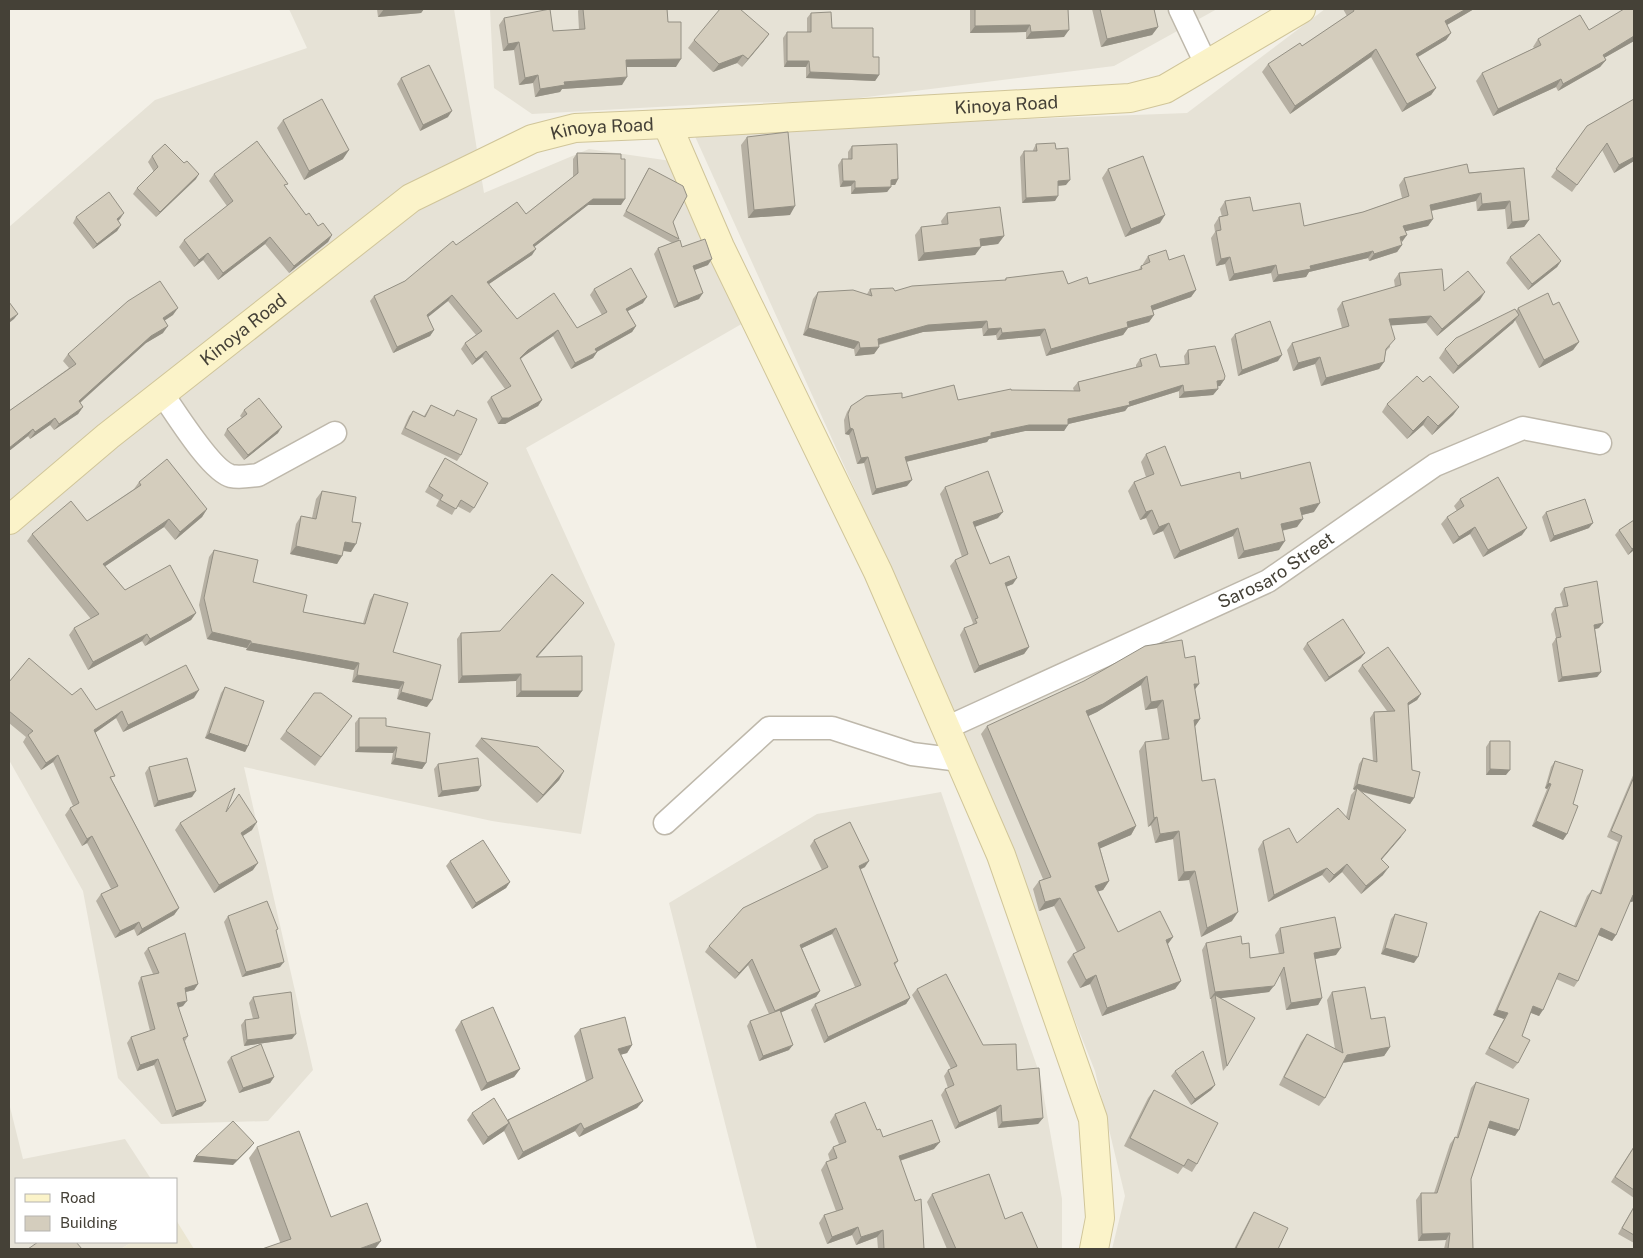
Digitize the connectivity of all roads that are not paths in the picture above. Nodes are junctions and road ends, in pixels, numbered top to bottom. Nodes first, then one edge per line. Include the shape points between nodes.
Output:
1 (1180, 9) edge
2 (1302, 9) edge
3 (1206, 64) junction
4 (667, 124) junction
5 (163, 395) junction
6 (335, 433) dead end
7 (1600, 443) dead end
8 (9, 520) edge
9 (946, 728) junction
10 (960, 760) junction
11 (665, 823) dead end
12 (1094, 1249) edge

1 - 3 street
2 - 3 main road, Kinoya Road
3 - 4 main road, Kinoya Road via 1165,89 1130,98
4 - 5 main road, Kinoya Road via 575,128 532,139 411,198
4 - 9 main road via 720,247 878,572
5 - 6 street via 214,466 229,476 258,475
5 - 8 main road, Kinoya Road via 108,436
7 - 9 street, Sarosaro Street via 1522,428 1436,465 1268,581
9 - 10 main road
10 - 11 street via 912,754 832,728 769,728
10 - 12 main road via 1001,855 1093,1119 1100,1218

